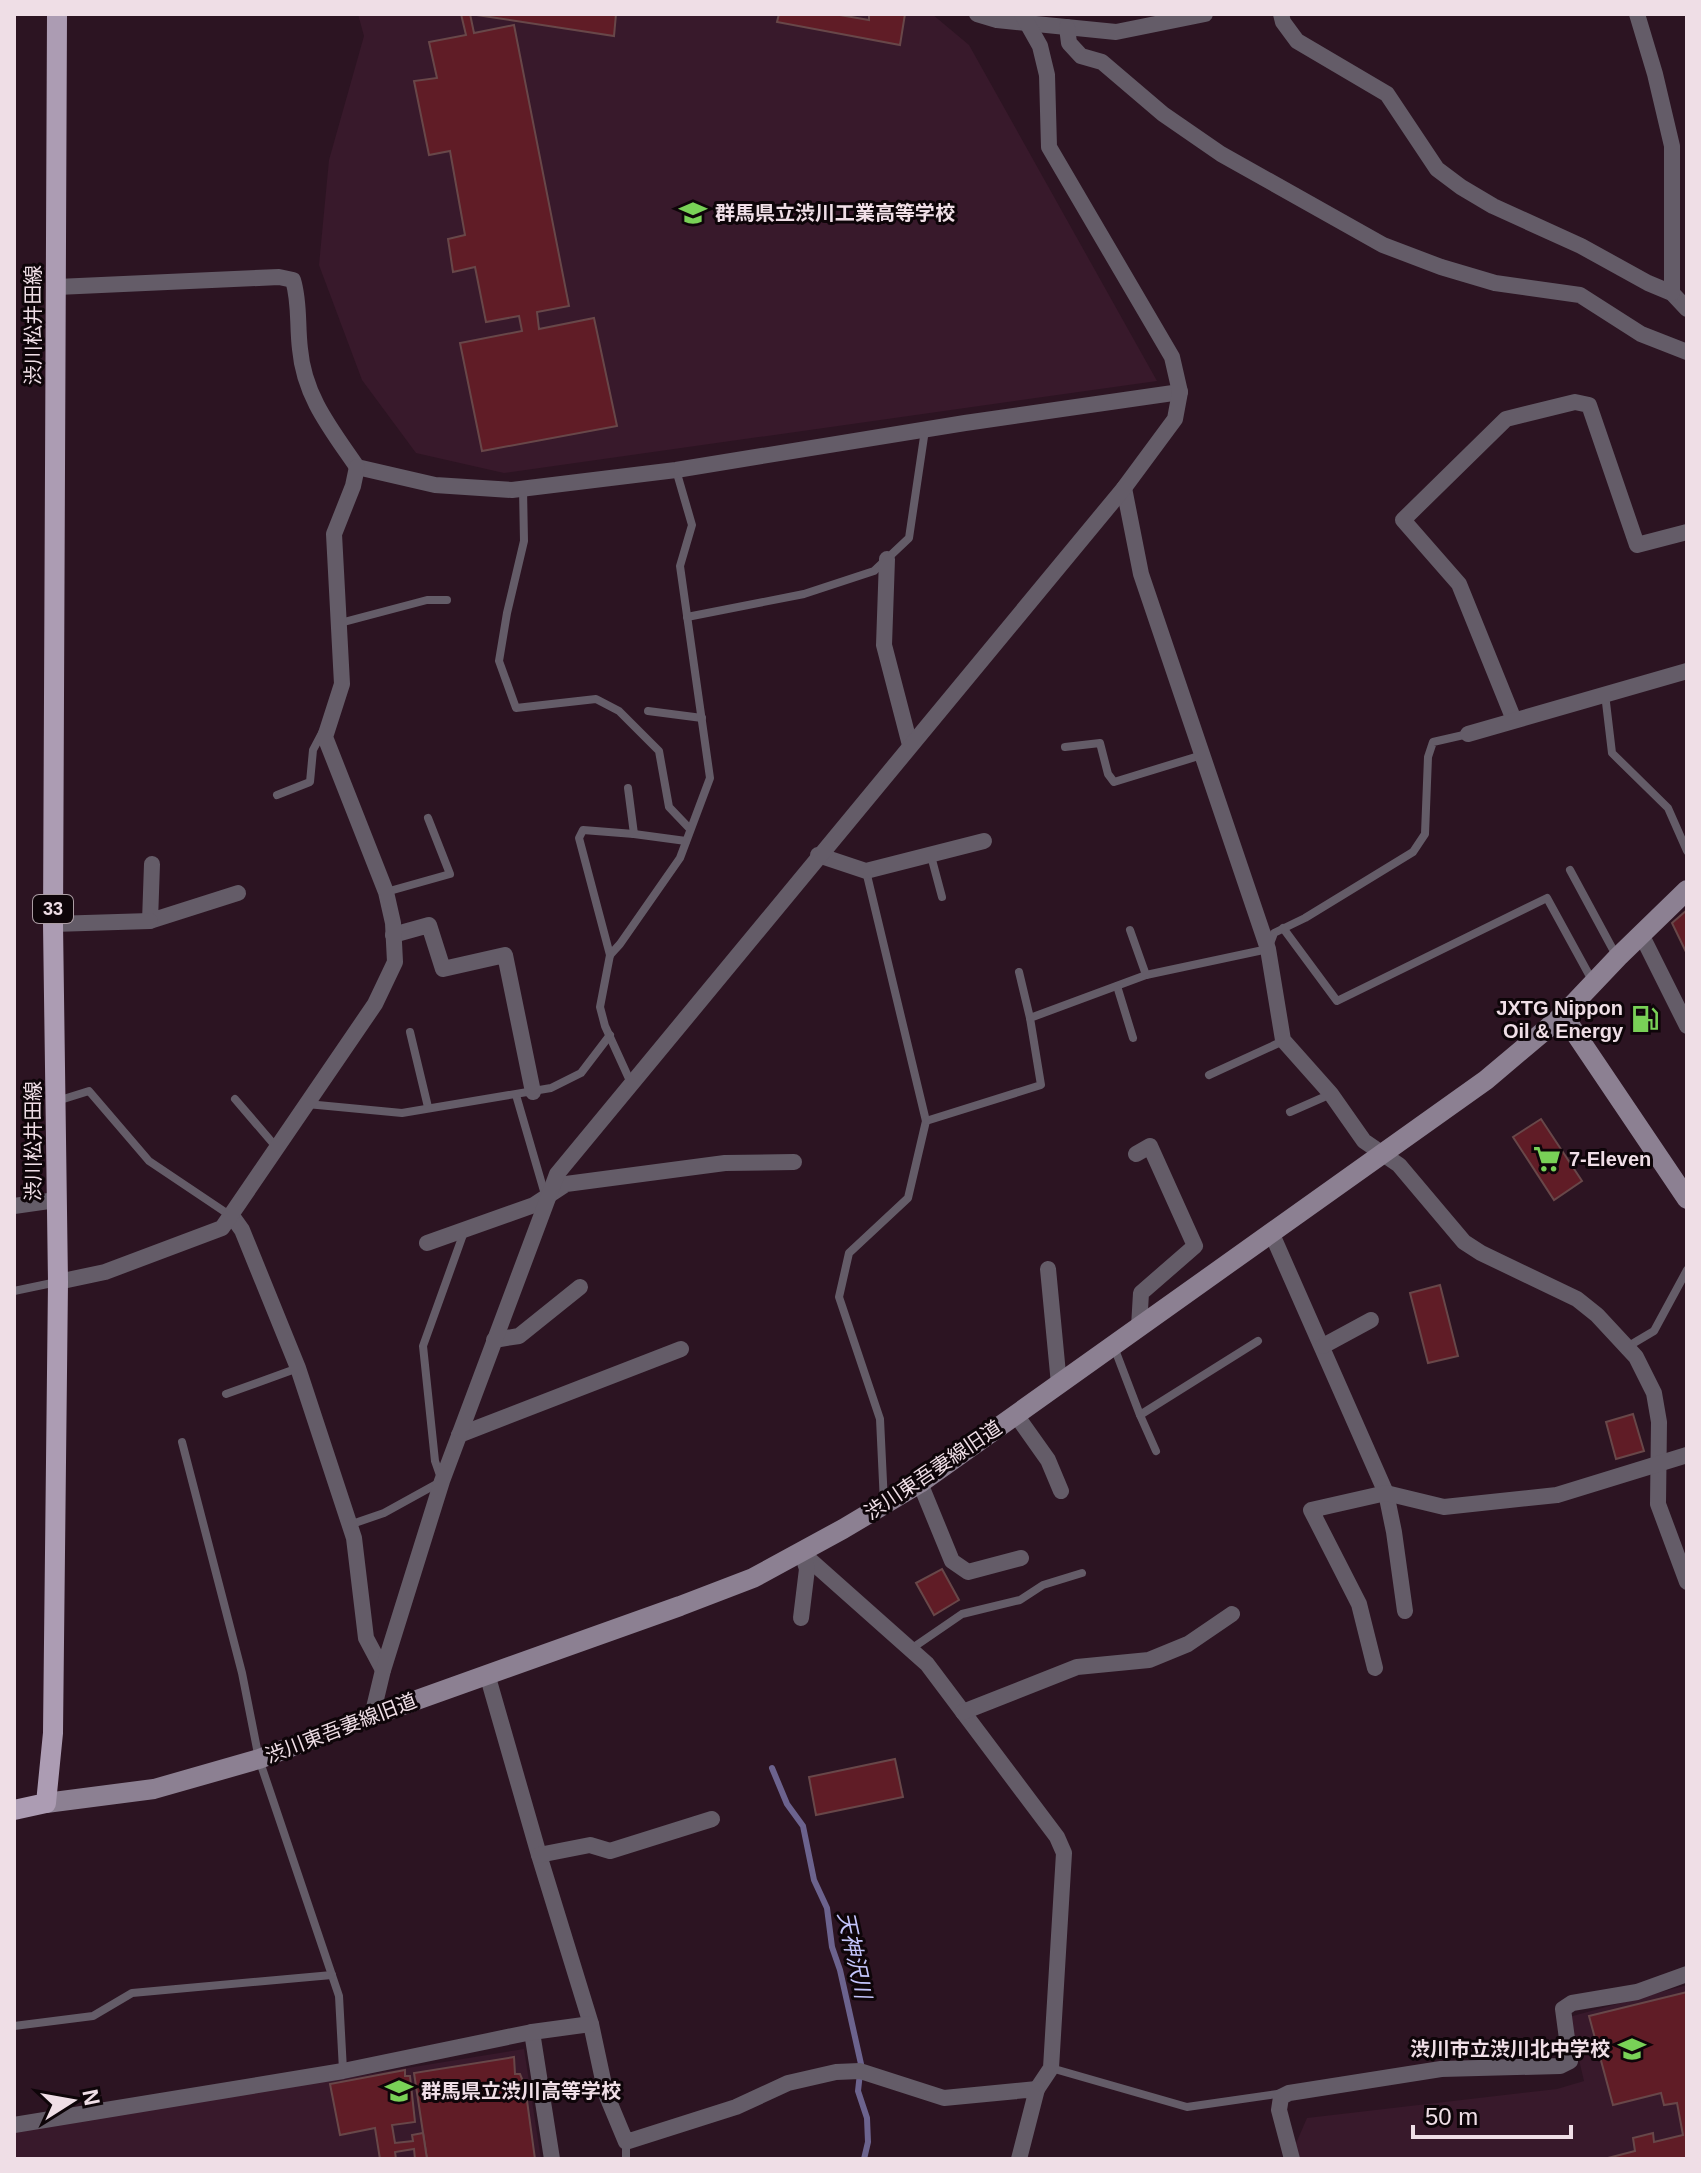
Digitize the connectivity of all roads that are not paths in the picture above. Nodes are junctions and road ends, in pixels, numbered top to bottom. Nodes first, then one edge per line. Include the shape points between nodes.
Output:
1 (57, 14) edge
2 (977, 14) edge
3 (1205, 14) edge
4 (1281, 14) edge
5 (1637, 14) edge
6 (1023, 18) edge
7 (1067, 27) junction
8 (1680, 145) edge
9 (57, 287) junction
10 (1672, 293) junction
11 (1687, 309) edge
12 (1687, 352) edge
13 (1180, 392) junction
14 (925, 429) junction
15 (357, 467) junction
16 (676, 470) junction
17 (523, 488) junction
18 (1124, 488) junction
19 (1687, 532) edge
20 (887, 559) junction
21 (447, 600) dead end
22 (687, 617) junction
23 (340, 623) junction
24 (1687, 671) edge
25 (1605, 694) junction
26 (648, 711) dead end
27 (333, 713) junction
28 (702, 718) junction
29 (1514, 720) junction
30 (1468, 734) joint
31 (910, 745) junction
32 (1065, 747) dead end
33 (1203, 755) junction
34 (628, 788) dead end
35 (277, 795) dead end
36 (428, 818) dead end
37 (690, 829) junction
38 (634, 834) junction
39 (686, 841) junction
40 (984, 841) dead end
41 (1687, 851) edge
42 (818, 855) junction
43 (931, 856) junction
44 (152, 864) dead end
45 (1570, 870) dead end
46 (866, 871) junction
47 (1687, 890) edge
48 (386, 892) junction
49 (238, 893) dead end
50 (942, 897) dead end
51 (150, 921) junction
52 (53, 924) junction
53 (1283, 928) junction
54 (1130, 930) dead end
55 (1641, 934) junction
56 (393, 935) junction
57 (1268, 949) junction
58 (610, 955) junction
59 (1618, 957) junction
60 (1019, 972) dead end
61 (1146, 975) junction
62 (1594, 984) junction
63 (1117, 986) junction
64 (1563, 1015) junction
65 (1030, 1018) junction
66 (1687, 1026) edge
67 (410, 1032) dead end
68 (610, 1035) junction
69 (1133, 1038) dead end
70 (1283, 1040) junction
71 (1209, 1075) dead end
72 (631, 1083) junction
73 (533, 1092) junction
74 (1331, 1094) junction
75 (516, 1095) junction
76 (235, 1099) dead end
77 (57, 1101) junction
78 (307, 1104) junction
79 (428, 1107) junction
80 (1290, 1112) dead end
81 (926, 1121) junction
82 (277, 1149) junction
83 (1384, 1153) junction
84 (1136, 1154) dead end
85 (794, 1162) dead end
86 (546, 1199) junction
87 (1687, 1199) edge
88 (56, 1200) junction
89 (14, 1206) edge
90 (232, 1216) junction
91 (464, 1231) junction
92 (1271, 1232) junction
93 (427, 1243) dead end
94 (1048, 1269) dead end
95 (1687, 1270) edge
96 (58, 1282) junction
97 (580, 1287) dead end
98 (14, 1291) edge
99 (1371, 1320) dead end
100 (1139, 1327) junction
101 (494, 1340) junction
102 (1258, 1341) dead end
103 (1323, 1346) junction
104 (1114, 1347) junction
105 (1627, 1347) junction
106 (681, 1349) dead end
107 (298, 1368) junction
108 (1059, 1384) junction
109 (226, 1394) dead end
110 (1016, 1415) junction
111 (1140, 1415) junction
112 (459, 1435) junction
113 (182, 1442) dead end
114 (1156, 1451) dead end
115 (1687, 1455) edge
116 (1658, 1465) junction
117 (442, 1481) junction
118 (920, 1483) junction
119 (1061, 1491) dead end
120 (1386, 1493) junction
121 (884, 1506) junction
122 (349, 1525) junction
123 (801, 1552) junction
124 (1021, 1558) dead end
125 (1082, 1573) dead end
126 (1687, 1582) edge
127 (1405, 1611) dead end
128 (1232, 1614) dead end
129 (801, 1618) dead end
130 (911, 1649) junction
131 (1375, 1668) dead end
132 (383, 1670) junction
133 (487, 1674) junction
134 (963, 1712) junction
135 (372, 1716) junction
136 (259, 1759) junction
137 (46, 1803) junction
138 (14, 1810) edge
139 (712, 1819) dead end
140 (539, 1855) junction
141 (1687, 1974) edge
142 (332, 1975) junction
143 (591, 2024) junction
144 (14, 2026) edge
145 (532, 2032) junction
146 (1051, 2068) junction
147 (343, 2071) junction
148 (1037, 2089) junction
149 (1289, 2093) junction
150 (14, 2125) edge
151 (626, 2150) edge
152 (552, 2159) edge
153 (1019, 2159) edge
154 (1292, 2159) edge

1 - 9 main road, 渋川松井田線 / 33
2 - 6 street via 997,20
3 - 7 street via 1116,32
4 - 10 street via 1297,41 1387,94 1437,169 1461,187
5 - 8 street
6 - 7 street
6 - 13 street via 1040,46 1047,75 1049,147 1172,357
7 - 12 street via 1069,43 1081,56 1102,62 1209,146 1383,245 1495,283 1580,295 1641,334
8 - 10 street
9 - 15 street via 293,280 309,393
9 - 52 main road, 渋川松井田線 / 33
10 - 11 street
13 - 14 street
13 - 18 street via 1175,419
14 - 16 street
14 - 20 lane via 909,538
15 - 17 street via 435,485
15 - 23 street via 334,534
16 - 17 street
16 - 22 lane via 692,525 680,566
17 - 37 lane via 524,541 499,661 516,708 596,699 619,711 659,751 669,807
18 - 31 street
18 - 33 street via 1141,574
19 - 29 street via 1637,545 1589,405 1575,402 1506,419 1403,520 1459,584
20 - 22 lane via 874,571 804,594
20 - 31 street via 884,645
21 - 23 lane via 427,600
22 - 28 lane
23 - 27 street via 342,684
24 - 25 street
25 - 29 street
25 - 41 lane via 1612,753 1668,808
26 - 28 lane
27 - 35 lane via 313,750 310,782
27 - 48 street via 325,737
28 - 37 lane via 710,778
29 - 30 street
30 - 53 lane via 1433,742 1425,834 1413,852
31 - 42 street
32 - 33 lane via 1100,743 1114,782
33 - 57 street
34 - 38 lane
36 - 48 lane via 450,874
37 - 39 lane
38 - 39 lane
38 - 58 lane via 583,830 579,838
39 - 58 lane via 680,858
40 - 43 street
42 - 46 street
42 - 72 street
43 - 46 street
43 - 50 lane
44 - 51 street
45 - 59 lane
46 - 81 lane
47 - 55 street, 渋川東吾妻線旧道
48 - 56 street
49 - 51 street
51 - 52 street
52 - 77 main road, 渋川松井田線 / 33
53 - 57 lane via 1274,933
53 - 62 lane via 1337,1001 1547,898
54 - 61 lane
55 - 59 street, 渋川東吾妻線旧道
55 - 66 street
56 - 73 street via 429,925 443,969 505,955
56 - 78 street via 395,962 375,1004
57 - 61 lane
57 - 70 street
58 - 68 lane via 600,1007
59 - 62 street, 渋川東吾妻線旧道
60 - 65 lane
61 - 63 lane
62 - 64 street, 渋川東吾妻線旧道
63 - 65 lane
63 - 69 lane
64 - 83 street, 渋川東吾妻線旧道 via 1486,1080
64 - 87 street
65 - 81 lane via 1041,1085
67 - 79 lane
68 - 72 lane
68 - 73 lane via 581,1073
70 - 71 lane
70 - 74 street
72 - 86 street via 557,1174
73 - 75 lane
74 - 80 lane
74 - 83 street via 1364,1141
75 - 79 lane
75 - 86 lane
76 - 82 lane
77 - 88 main road, 渋川松井田線 / 33
77 - 90 lane via 89,1091 149,1161
78 - 79 lane via 402,1113
78 - 82 street
81 - 121 lane via 908,1198 849,1253 839,1297 880,1419
82 - 90 street
83 - 92 street, 渋川東吾妻線旧道
83 - 105 street via 1464,1242 1577,1299
84 - 100 street via 1150,1146 1195,1246 1141,1293
85 - 86 street via 725,1163 566,1184
86 - 91 street
86 - 101 street
88 - 89 street
88 - 96 main road, 渋川松井田線 / 33
90 - 96 street via 222,1228 105,1272
90 - 107 street
91 - 93 street
91 - 117 lane via 423,1346 435,1461
92 - 100 street, 渋川東吾妻線旧道
92 - 103 street
94 - 108 street
95 - 105 lane via 1654,1331
96 - 98 lane
96 - 137 main road, 渋川松井田線 / 33 via 53,1717
97 - 101 street via 519,1336
99 - 103 street
100 - 104 street, 渋川東吾妻線旧道
101 - 112 street
102 - 111 lane
103 - 120 street
104 - 108 street, 渋川東吾妻線旧道
104 - 111 lane
105 - 116 street via 1654,1393
106 - 112 street
107 - 109 lane
107 - 122 street
108 - 110 street, 渋川東吾妻線旧道
110 - 118 street, 渋川東吾妻線旧道
110 - 119 street via 1048,1460
111 - 114 lane
112 - 117 street
113 - 136 lane
115 - 116 street
116 - 120 street via 1557,1495 1458,1506
116 - 126 street via 1658,1504
117 - 122 lane via 384,1513
117 - 132 street
118 - 121 street, 渋川東吾妻線旧道
118 - 124 street via 952,1561 968,1572
120 - 127 street
120 - 131 street via 1311,1510 1359,1604
121 - 123 street, 渋川東吾妻線旧道
122 - 132 street via 366,1638
123 - 129 street via 807,1569
123 - 130 street
123 - 133 street, 渋川東吾妻線旧道 via 753,1578
125 - 130 lane via 1043,1585 1020,1600 962,1614
128 - 134 street via 1188,1644 1149,1660 1077,1667
130 - 134 street
132 - 135 street
133 - 135 street, 渋川東吾妻線旧道
133 - 140 street
134 - 146 street via 1064,1853
135 - 136 street, 渋川東吾妻線旧道
136 - 137 street, 渋川東吾妻線旧道 via 154,1789
136 - 142 lane
137 - 138 main road
139 - 140 street via 610,1851 590,1845
140 - 143 street
141 - 149 street via 1563,2009 1570,2061 1560,2066 1441,2069
142 - 144 lane via 132,1993 93,2016
142 - 147 lane via 339,1996
143 - 145 street
143 - 151 street via 606,2094
145 - 147 street
145 - 152 street
146 - 148 street
146 - 149 lane via 1187,2107
147 - 150 street
148 - 151 street via 944,2098 853,2071 788,2083
148 - 153 street
149 - 154 street via 1281,2097 1279,2110

